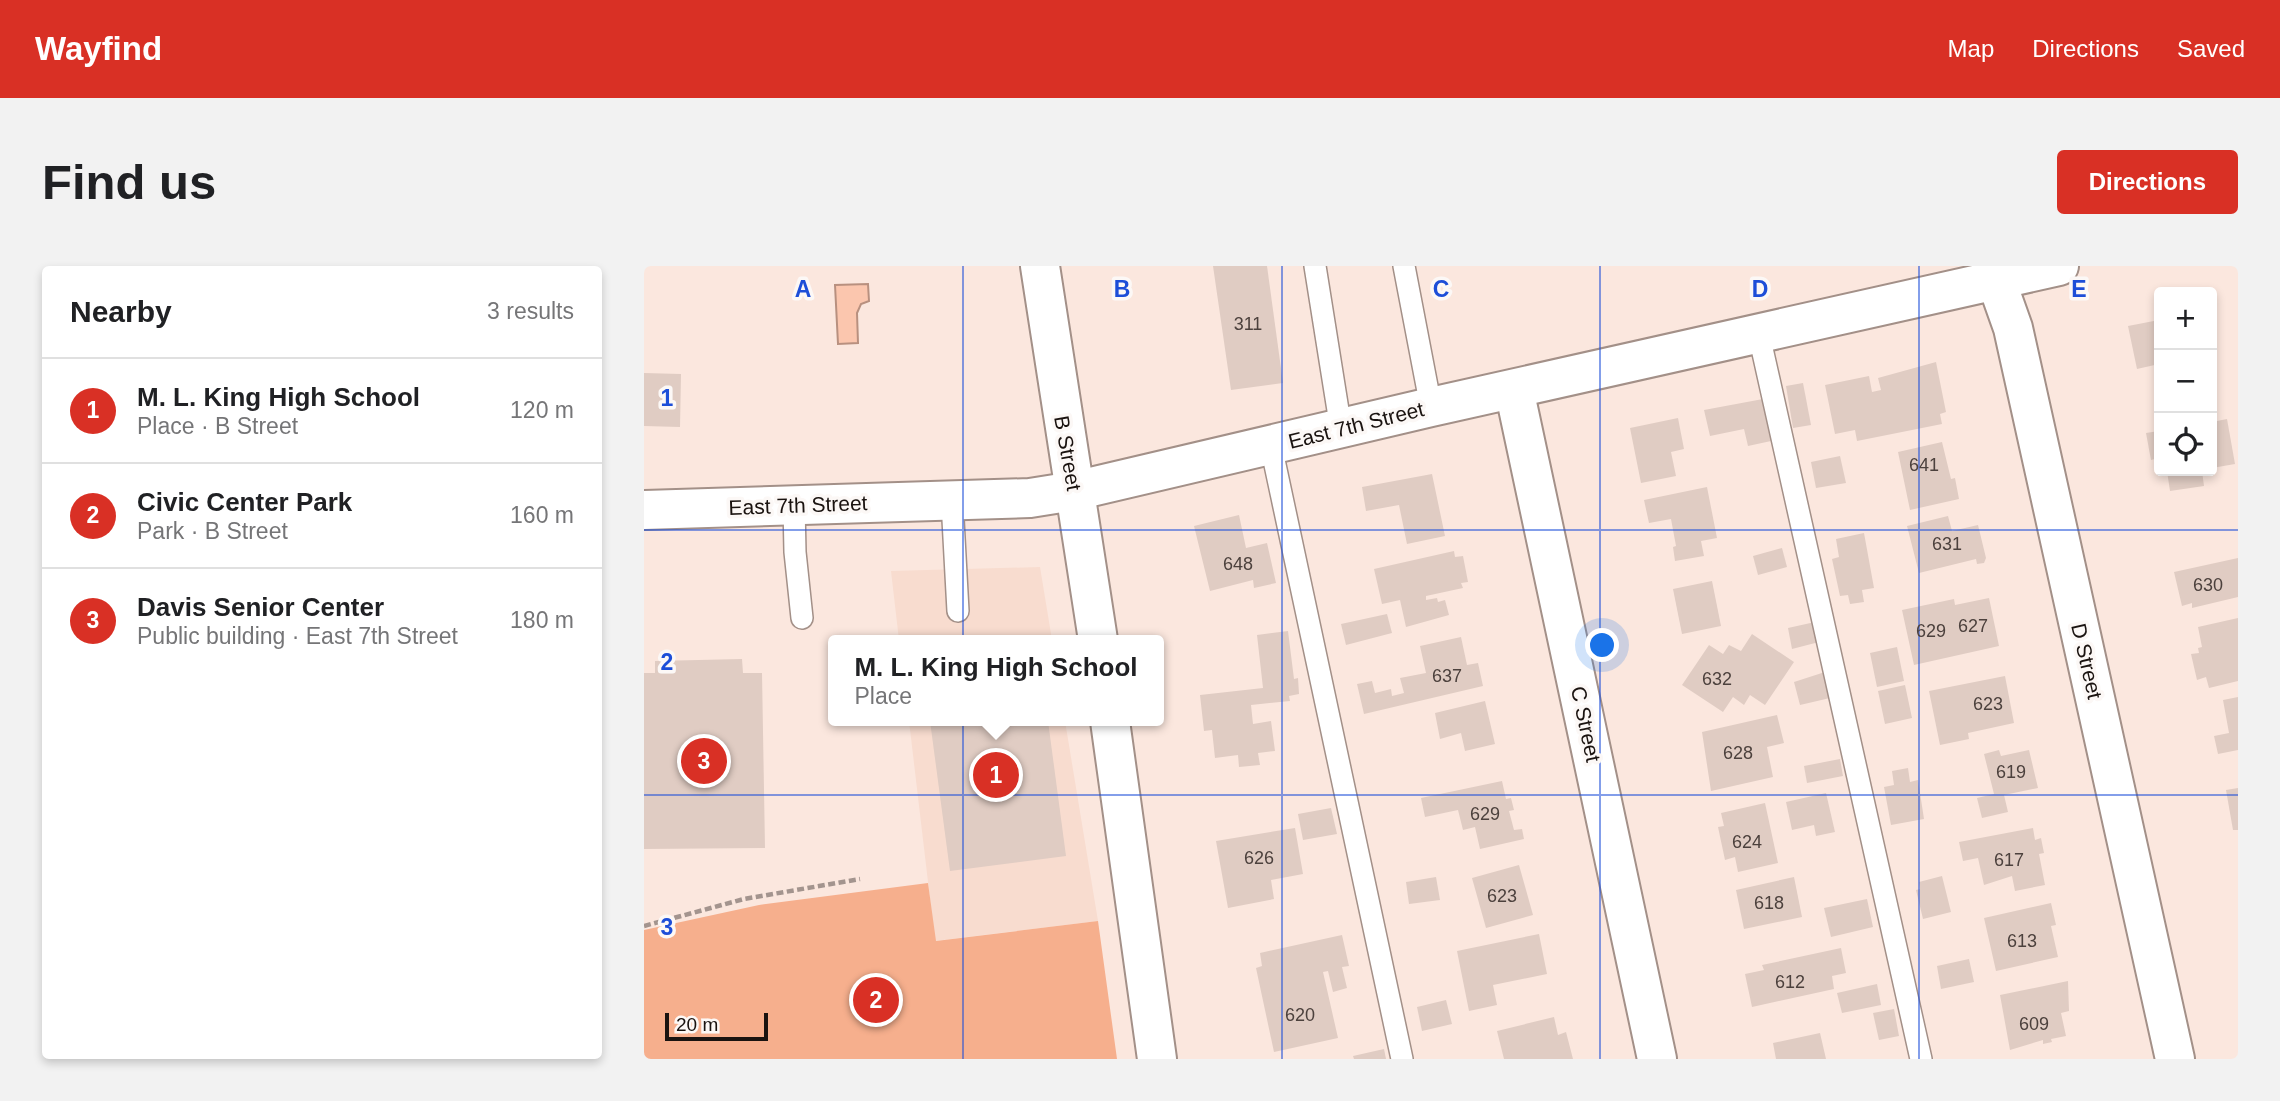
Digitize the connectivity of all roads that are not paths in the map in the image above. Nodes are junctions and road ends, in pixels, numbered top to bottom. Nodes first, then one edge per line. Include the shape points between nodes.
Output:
1 (1040, 266) edge
2 (1315, 266) edge
3 (1404, 266) edge
4 (2059, 266) edge
5 (1993, 273) edge
6 (1759, 335) junction
7 (1514, 389) junction
8 (1431, 407) junction
9 (1341, 429) junction
10 (1271, 446) junction
11 (1074, 491) junction
12 (952, 501) junction
13 (794, 505) junction
14 (644, 510) edge
15 (958, 611) dead end
16 (802, 618) dead end
17 (1097, 635) edge
18 (1111, 726) edge
19 (1157, 1059) edge
20 (1402, 1059) edge
21 (1657, 1059) edge
22 (1921, 1059) edge
23 (2175, 1059) edge

1 - 11 street, B Street
2 - 9 lane
3 - 8 lane
4 - 5 street, East 7th Street
5 - 6 street, East 7th Street
5 - 23 street, D Street via 2013,328
6 - 7 street, East 7th Street
6 - 22 lane
7 - 8 street, East 7th Street
7 - 21 street, C Street
8 - 9 street, East 7th Street
9 - 10 street, East 7th Street
10 - 11 street, East 7th Street
10 - 20 lane
11 - 12 street, East 7th Street
11 - 17 street, B Street
12 - 13 street, East 7th Street
12 - 15 lane
13 - 14 street, East 7th Street
13 - 16 lane
18 - 19 street

